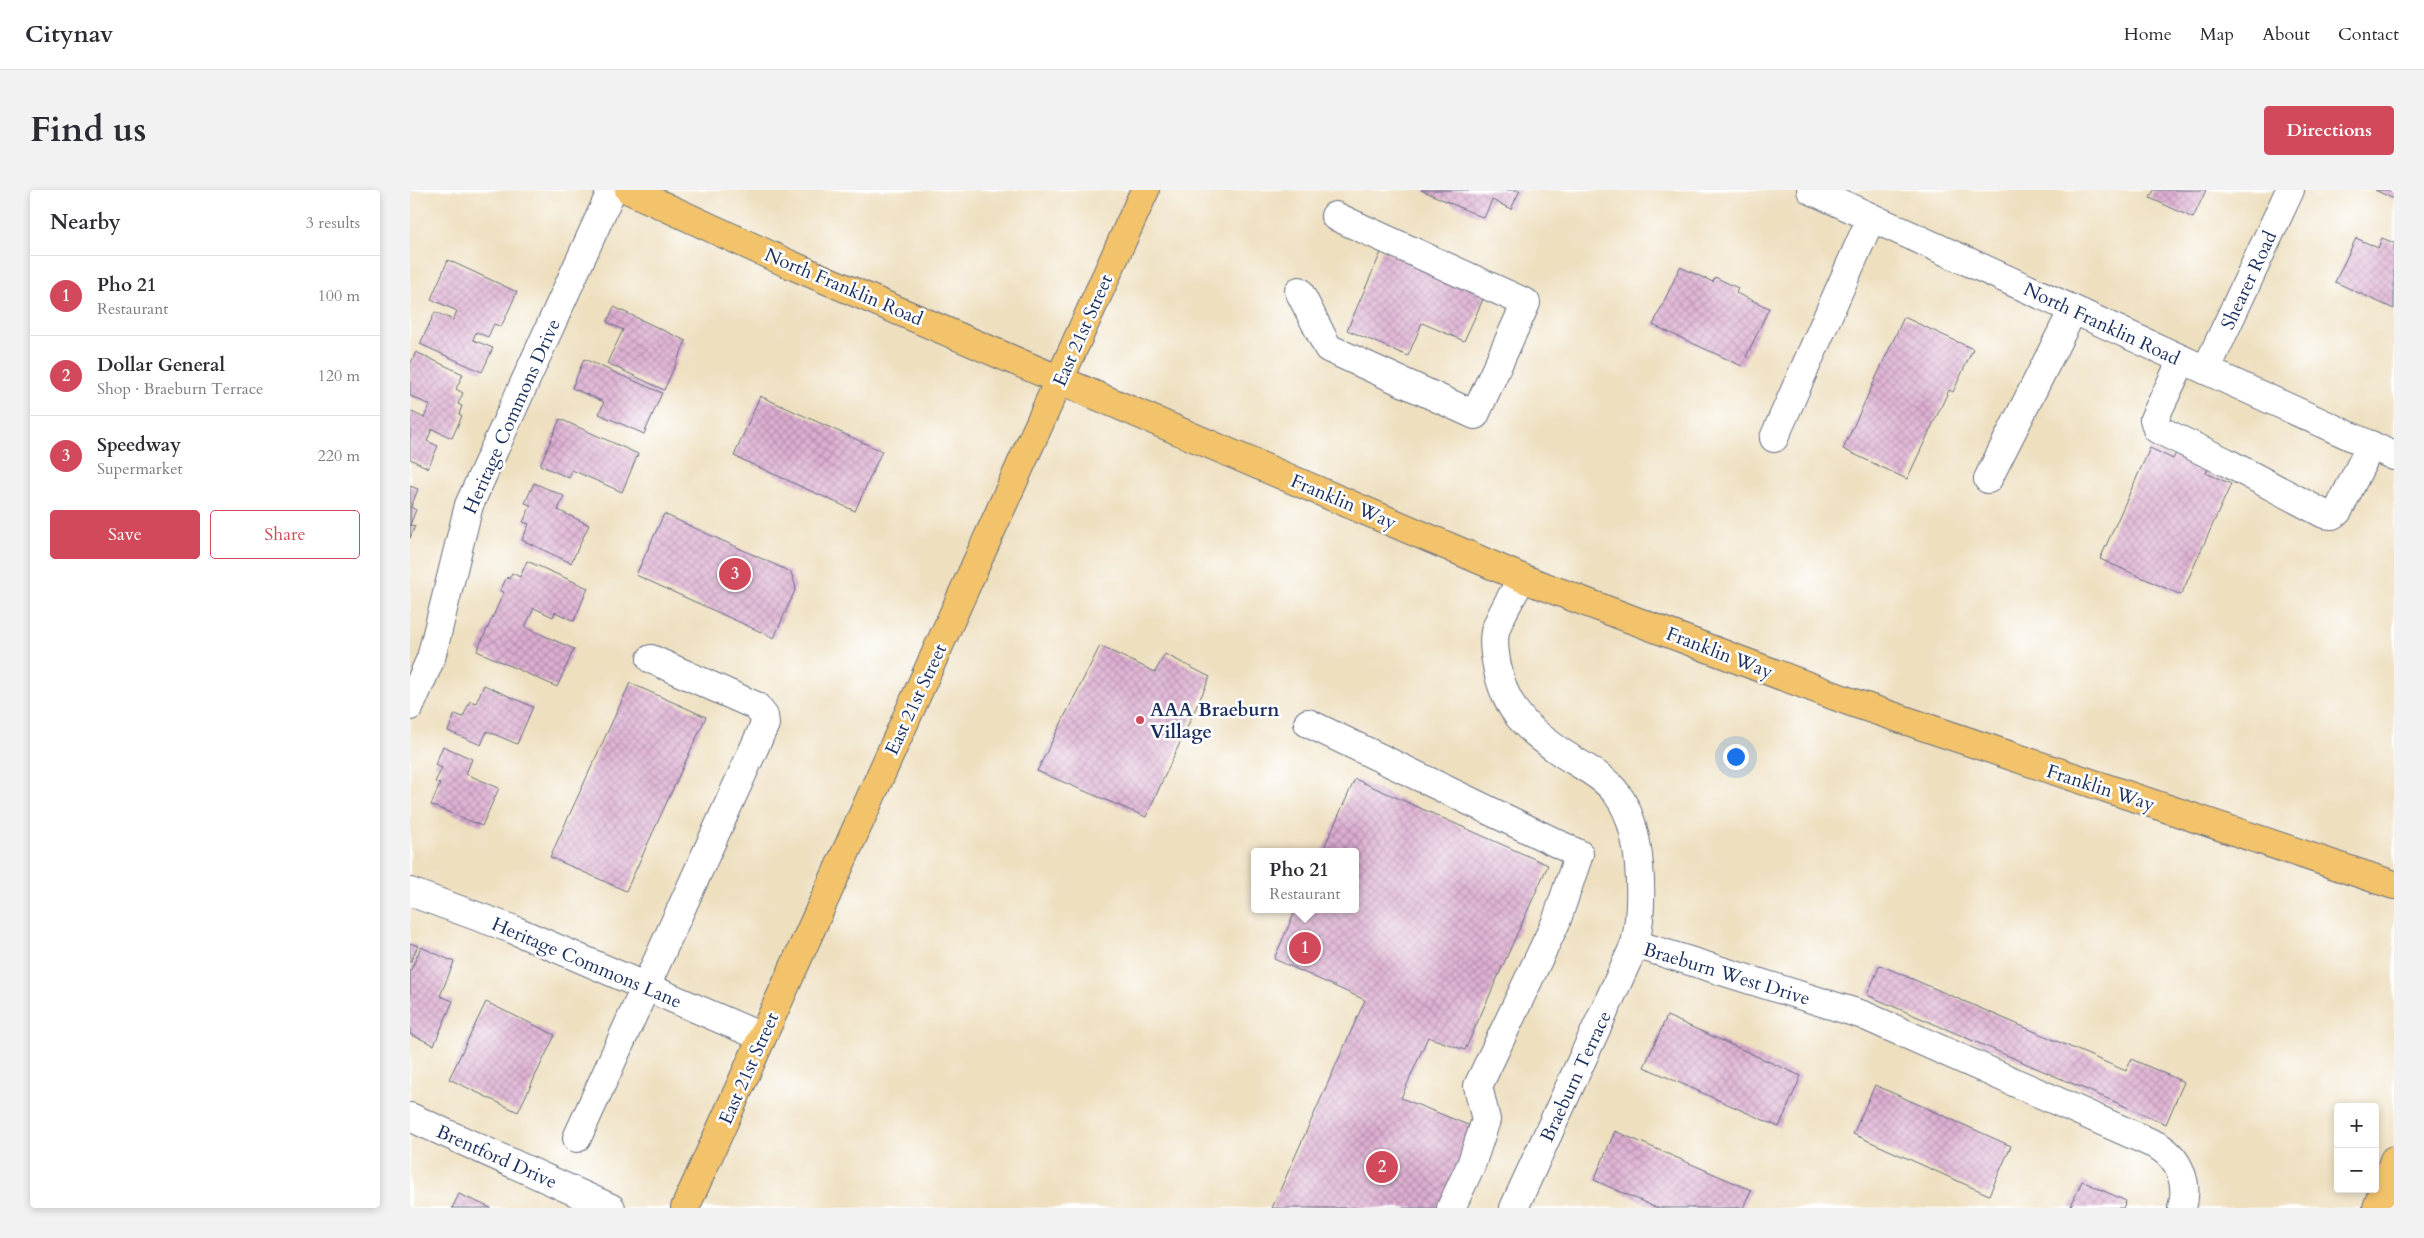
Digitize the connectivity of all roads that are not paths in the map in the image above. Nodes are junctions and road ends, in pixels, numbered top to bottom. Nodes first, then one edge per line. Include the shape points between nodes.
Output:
1 (612, 190) edge
2 (628, 190) edge
3 (1144, 190) edge
4 (1811, 190) edge
5 (2290, 190) edge
6 (1335, 216) dead end
7 (1871, 218) junction
8 (1299, 291) dead end
9 (2073, 310) junction
10 (2194, 365) junction
11 (1061, 380) junction
12 (1774, 438) dead end
13 (2382, 451) edge
14 (1988, 480) dead end
15 (1522, 578) junction
16 (651, 659) dead end
17 (410, 706) edge
18 (1308, 723) dead end
19 (2394, 885) edge
20 (410, 892) edge
21 (1635, 944) junction
22 (647, 987) junction
23 (762, 1037) junction
24 (411, 1120) edge
25 (577, 1138) dead end
26 (2394, 1160) edge
27 (611, 1208) edge
28 (685, 1208) edge
29 (1451, 1208) edge
30 (1514, 1208) edge
31 (2182, 1208) edge
32 (2377, 1208) edge

1 - 17 street, Heritage Commons Drive via 469,505 431,658
2 - 11 main road, North Franklin Road via 789,264
3 - 11 main road, East 21st Street
4 - 7 street, North Franklin Road
5 - 10 street, Shearer Road
6 - 8 street via 1526,303 1475,415 1328,348
7 - 9 street, North Franklin Road
7 - 12 street
9 - 10 street, North Franklin Road
9 - 14 street
10 - 13 street, North Franklin Road
10 - 13 street, Shearer Road via 2154,419 2157,429 2324,514 2332,516 2338,511
11 - 15 main road, Franklin Way
11 - 23 main road, East 21st Street
15 - 19 main road, Franklin Way via 1857,704
15 - 21 street, Braeburn West Drive via 1495,632 1495,655 1502,689 1518,718 1527,727 1606,783 1625,806 1631,824 1640,889
16 - 22 street via 756,706 764,716 765,724
18 - 29 street via 1579,854 1556,922 1478,1086 1486,1120 1471,1165
20 - 22 street, Heritage Commons Lane via 512,929
21 - 30 street, Braeburn Terrace
21 - 31 street, Braeburn West Drive via 1863,1015 2158,1146 2180,1169 2186,1195
22 - 23 street, Heritage Commons Lane
22 - 25 street
23 - 28 main road, East 21st Street
24 - 27 street, Brentford Drive
26 - 32 main road

